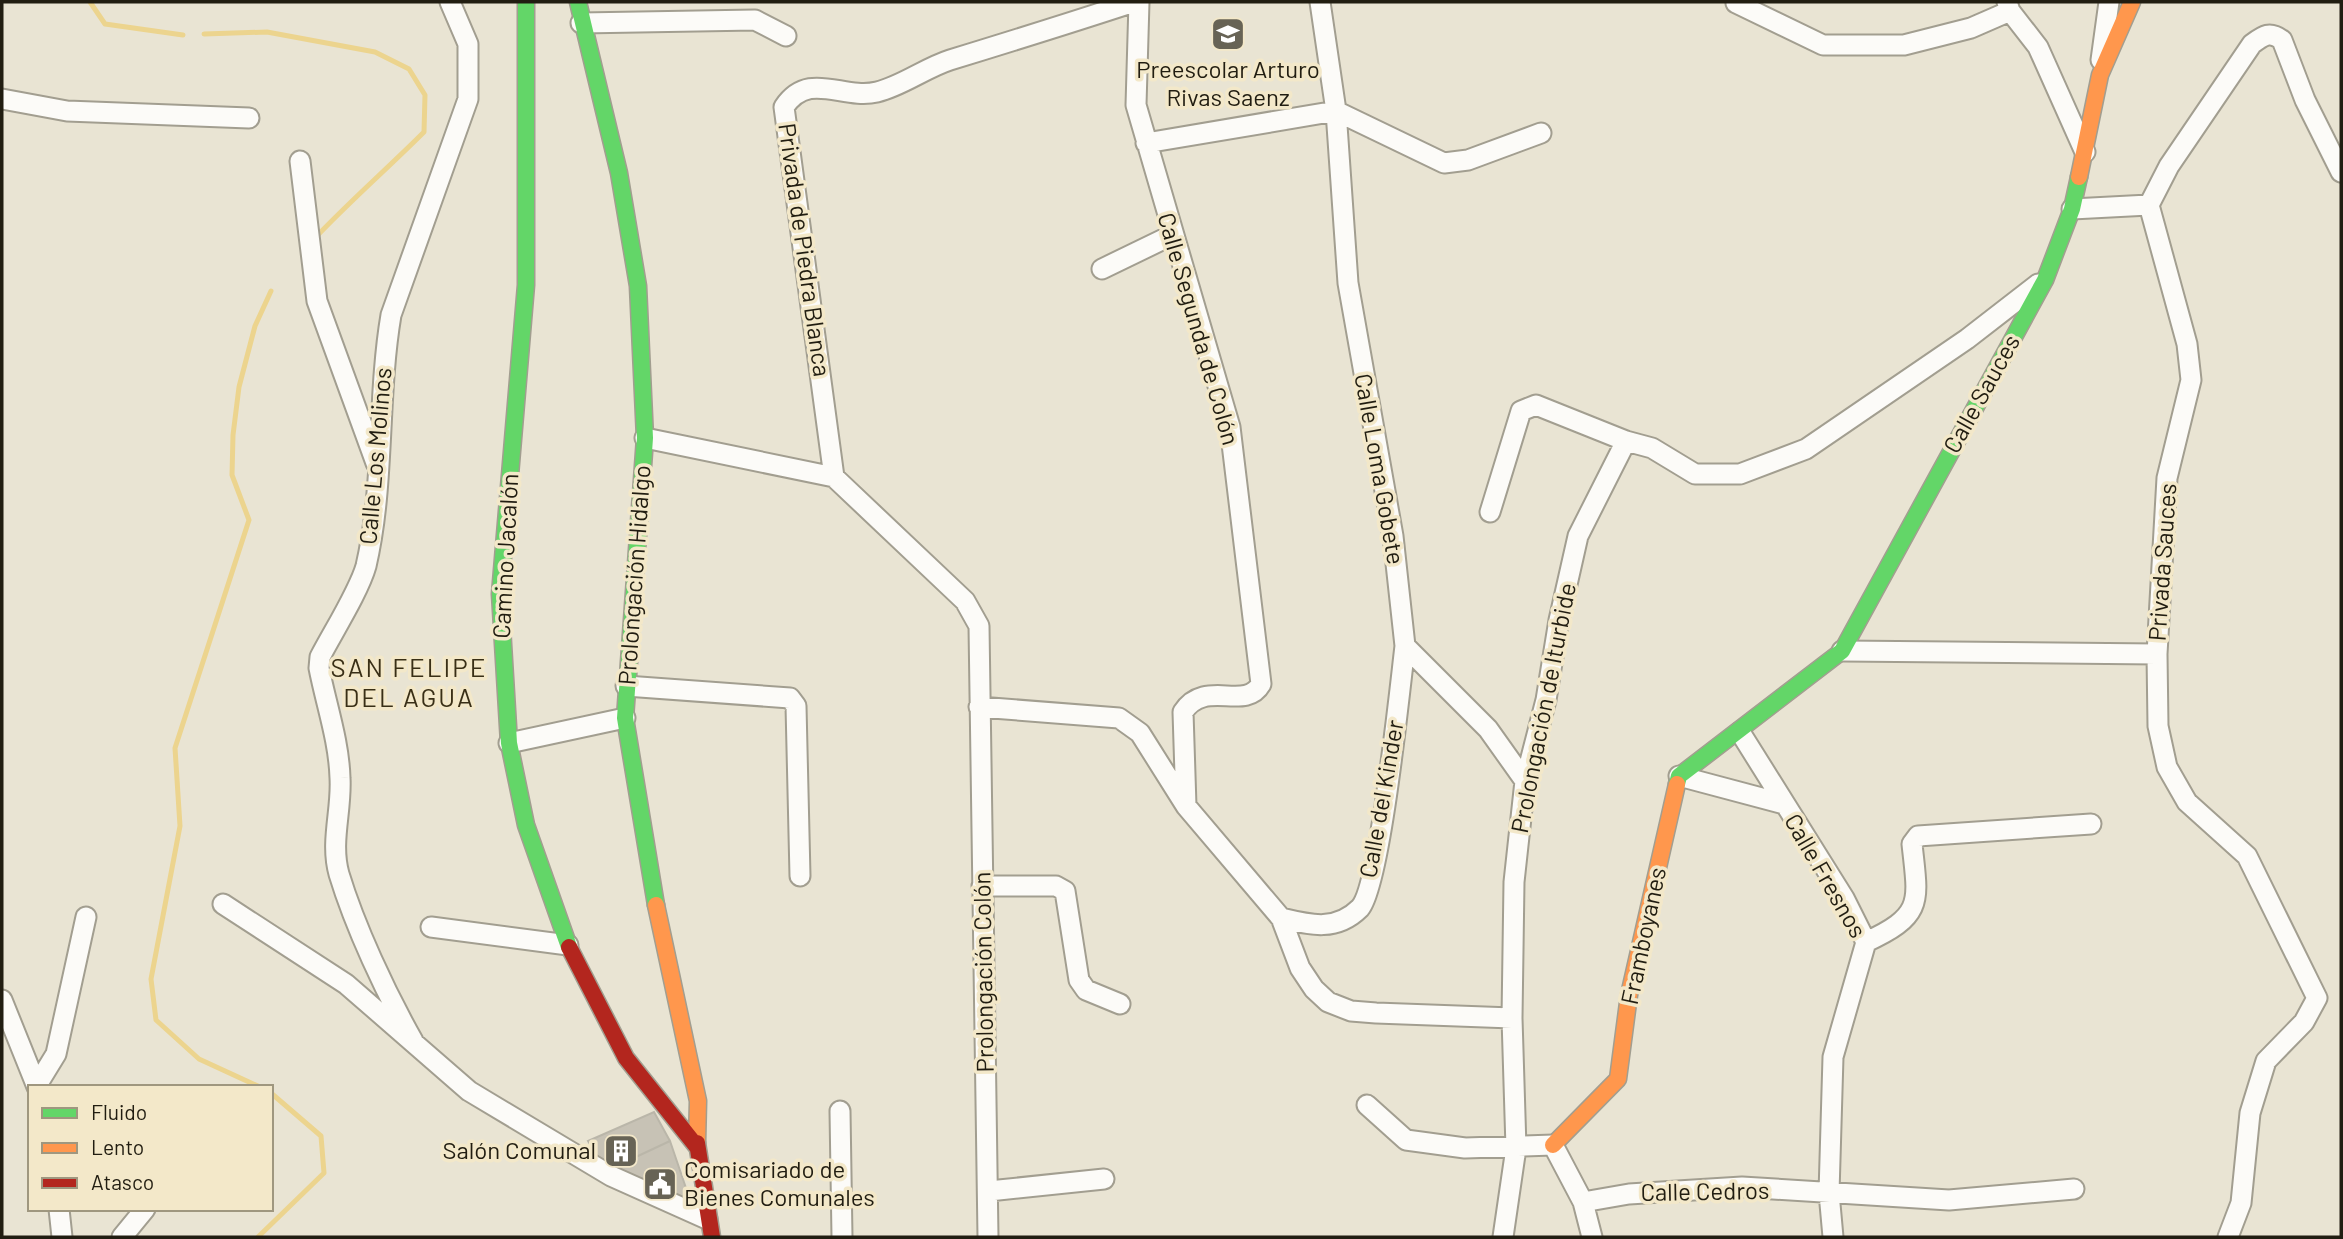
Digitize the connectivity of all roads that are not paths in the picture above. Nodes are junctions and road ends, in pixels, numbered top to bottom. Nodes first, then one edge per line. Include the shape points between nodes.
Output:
1 (450, 2) edge
2 (526, 2) edge
3 (578, 2) edge
4 (1137, 2) edge
5 (1320, 2) edge
6 (2109, 2) edge
7 (2132, 2) edge
8 (1736, 3) edge
9 (2008, 7) edge
10 (581, 23) junction
11 (786, 36) dead end
12 (2100, 75) junction
13 (2, 99) edge
14 (1336, 111) junction
15 (248, 118) dead end
16 (1541, 133) dead end
17 (1146, 143) junction
18 (2086, 153) junction
19 (300, 161) dead end
20 (2341, 172) edge
21 (2149, 205) junction
22 (2072, 209) junction
23 (1172, 235) junction
24 (1102, 269) dead end
25 (2045, 279) junction
26 (645, 438) junction
27 (1626, 441) junction
28 (379, 472) junction
29 (834, 477) junction
30 (1490, 512) dead end
31 (1405, 646) junction
32 (1842, 651) junction
33 (2157, 654) junction
34 (626, 686) junction
35 (979, 708) junction
36 (625, 718) junction
37 (1740, 732) junction
38 (509, 743) junction
39 (1679, 776) junction
40 (1525, 781) junction
41 (1784, 804) junction
42 (1186, 806) junction
43 (2091, 824) dead end
44 (800, 876) dead end
45 (982, 886) junction
46 (223, 904) dead end
47 (86, 917) dead end
48 (1280, 918) junction
49 (431, 927) dead end
50 (1866, 942) junction
51 (568, 945) junction
52 (2, 1000) edge
53 (1120, 1004) dead end
54 (1512, 1018) junction
55 (413, 1041) junction
56 (37, 1085) edge
57 (38, 1085) edge
58 (1367, 1105) dead end
59 (840, 1111) dead end
60 (1553, 1145) junction
61 (697, 1147) junction
62 (1516, 1148) junction
63 (1104, 1179) dead end
64 (2074, 1189) dead end
65 (989, 1191) junction
66 (1829, 1193) junction
67 (1583, 1202) junction
68 (59, 1211) edge
69 (143, 1211) edge
70 (709, 1228) edge
71 (62, 1237) edge
72 (122, 1237) edge
73 (842, 1237) edge
74 (988, 1237) edge
75 (1503, 1237) edge
76 (1592, 1237) edge
77 (1833, 1237) edge
78 (2228, 1237) edge

1 - 28 street, Calle Los Molinos via 468,44 468,99 391,315
2 - 38 street, Camino Jacalón via 526,285 500,594
3 - 10 street, Prolongación Hidalgo
4 - 17 street, Calle Segunda de Colón via 1135,86
4 - 29 street, Privada de Piedra Blanca via 949,61 879,91 861,94 813,86 793,94 784,107
5 - 14 street, Calle Loma Gobete
6 - 12 street
7 - 12 street, Calle Sauces
8 - 9 street via 1823,45 1904,45 1971,28
9 - 18 street via 2038,47
10 - 11 street via 755,20
10 - 26 street, Prolongación Hidalgo via 619,173 638,286
12 - 18 street, Calle Sauces
13 - 15 street via 68,111
14 - 16 street via 1444,163 1468,160
14 - 17 street
14 - 31 street, Calle Loma Gobete via 1348,283 1394,536
17 - 23 street, Calle Segunda de Colón
18 - 22 street, Calle Sauces
19 - 28 street via 317,301
20 - 21 street via 2305,100 2283,40 2274,34 2264,35 2252,44 2196,125
21 - 22 street
21 - 33 street, Privada Sauces via 2187,344 2191,380 2167,478
22 - 25 street, Calle Sauces
23 - 24 street
23 - 42 street, Calle Segunda de Colón via 1230,427 1261,684 1247,695 1204,694 1190,701 1183,712
25 - 27 street via 1967,339 1806,449 1740,474 1695,474 1652,448
25 - 32 street, Calle Sauces
26 - 29 street
26 - 34 street, Prolongación Hidalgo
27 - 30 street via 1536,405 1521,411
27 - 40 street, Prolongación de Iturbide via 1578,536
28 - 55 street, Calle Los Molinos via 365,568 320,657 319,668 339,758 335,847 339,873 391,1000
29 - 35 street, Prolongación Colón via 965,601 979,626
31 - 40 street via 1488,729
31 - 48 street, Calle del Kinder via 1389,780 1362,906 1341,922 1317,927
32 - 33 street, Privada Sauces
32 - 37 street, Calle Sauces
33 - 78 street via 2158,726 2167,767 2187,802 2247,856 2317,998 2304,1022 2266,1061 2250,1113 2241,1203
34 - 36 street, Prolongación Hidalgo
34 - 44 street via 790,698 796,706
35 - 42 street via 1119,718 1140,733
35 - 45 street, Prolongación Colón
36 - 38 street
36 - 61 street, Prolongación Hidalgo via 645,852 698,1101
37 - 39 street
37 - 41 street, Calle Fresnos
38 - 51 street, Camino Jacalón via 526,825
39 - 41 street
39 - 60 street, Framboyanes via 1629,995 1618,1079
40 - 54 street, Prolongación de Iturbide via 1514,882
41 - 50 street, Calle Fresnos via 1844,898
42 - 48 street
43 - 50 street via 1918,836 1912,844 1917,898 1909,916
45 - 53 street via 1056,886 1065,891 1079,980 1086,990
45 - 65 street, Prolongación Colón
46 - 55 street via 346,984
47 - 57 street via 56,1054
48 - 54 street via 1300,968 1328,1002 1351,1011
49 - 51 street
50 - 66 street, Calle Fresnos via 1833,1057
51 - 61 street, Camino Jacalón via 626,1058
52 - 56 street
54 - 62 street, Prolongación de Iturbide
55 - 70 street via 469,1091
58 - 62 street via 1406,1140 1465,1148
59 - 73 street
60 - 62 street
60 - 67 street
61 - 70 street, Prolongación Hidalgo
62 - 75 street, Prolongación de Iturbide
63 - 65 street
64 - 66 street, Calle Cedros via 1949,1200
65 - 74 street, Prolongación Colón
66 - 67 street, Calle Cedros via 1742,1187 1629,1194
66 - 77 street, Calle Fresnos
67 - 76 street
68 - 71 street
69 - 72 street

